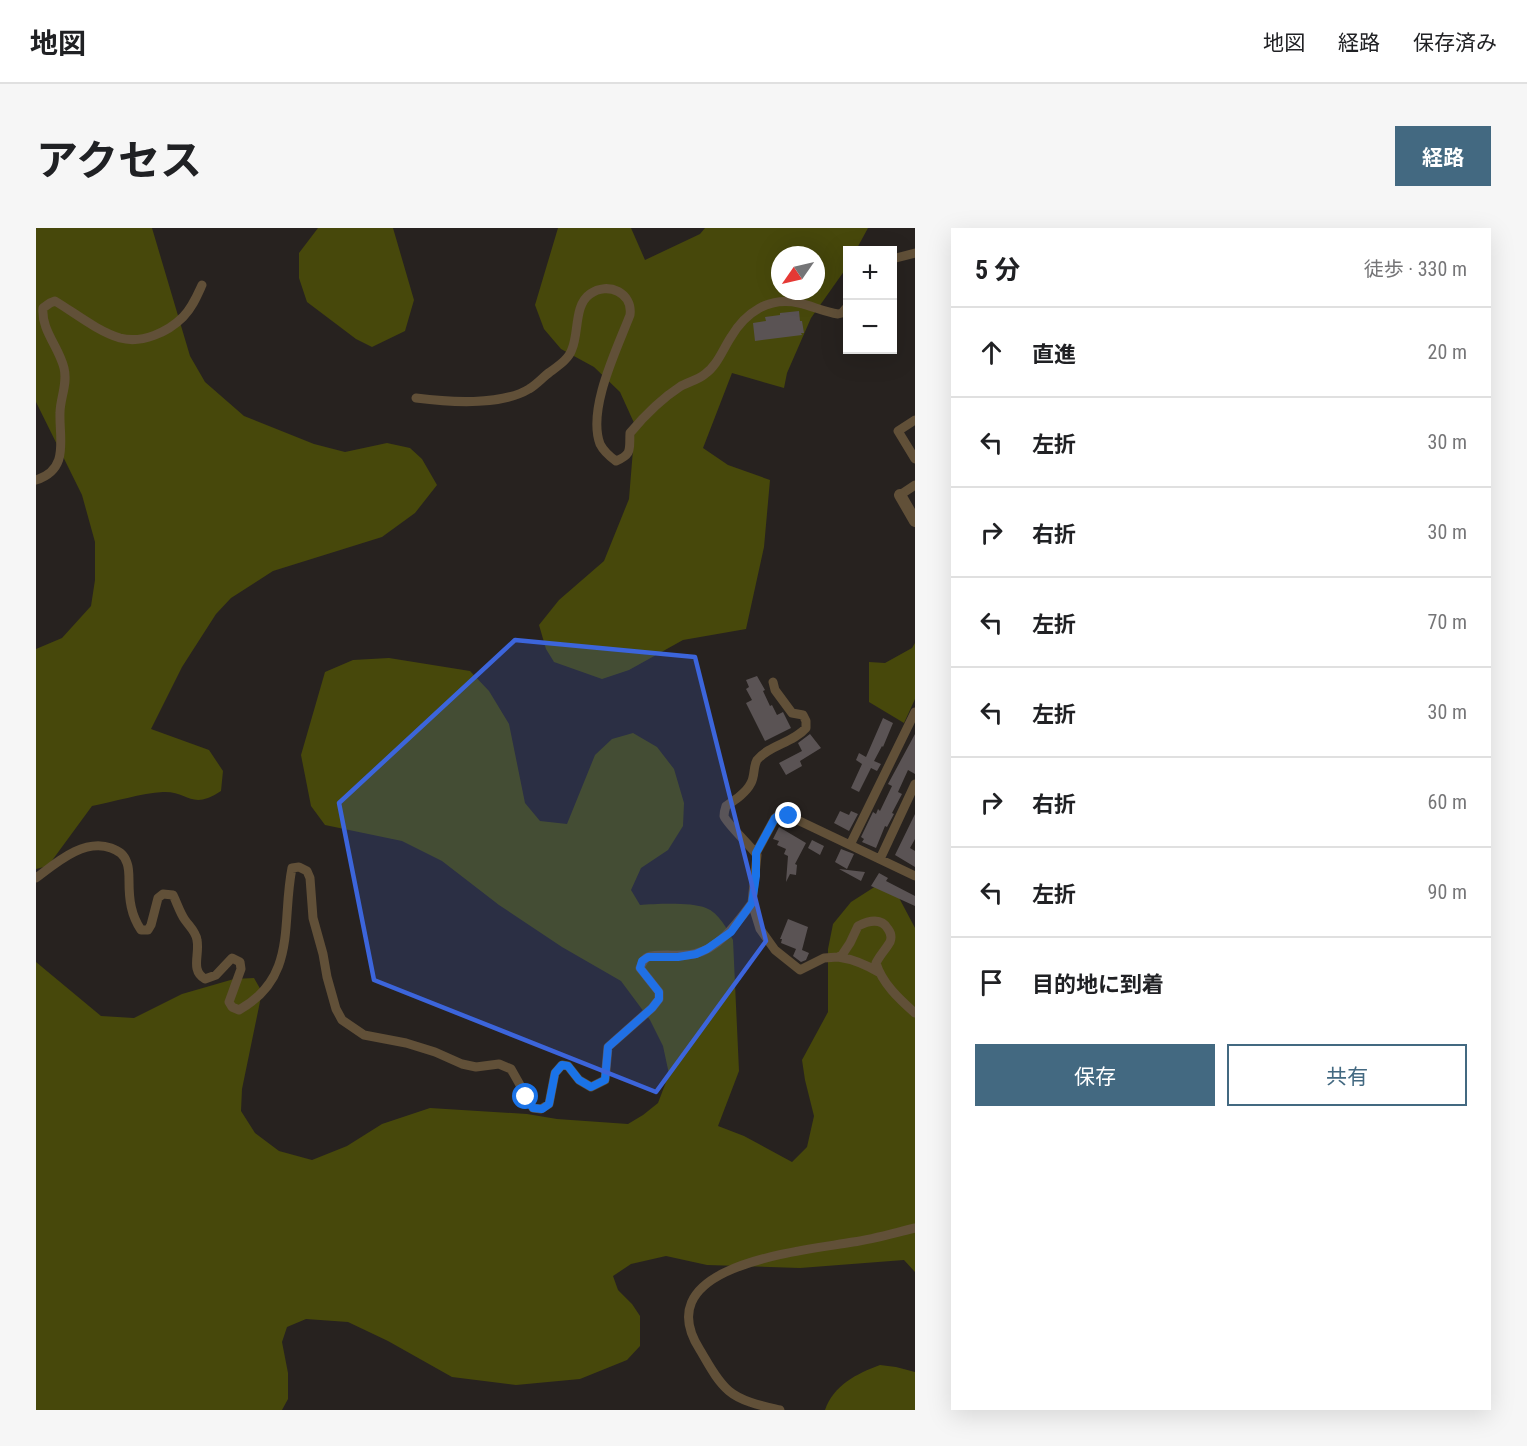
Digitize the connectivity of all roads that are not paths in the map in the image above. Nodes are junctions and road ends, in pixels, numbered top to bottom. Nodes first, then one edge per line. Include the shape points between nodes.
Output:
1 (915, 254) edge
2 (897, 258) edge
3 (202, 285) dead end
4 (843, 312) edge
5 (416, 398) dead end
6 (915, 420) edge
7 (915, 459) edge
8 (36, 480) edge
9 (915, 485) edge
10 (900, 495) joint
11 (915, 521) edge
12 (773, 682) dead end
13 (915, 712) edge
14 (915, 784) edge
15 (850, 845) junction
16 (756, 853) junction
17 (880, 859) junction
18 (915, 876) edge
19 (36, 878) edge
20 (752, 903) junction
21 (837, 957) junction
22 (880, 973) junction
23 (915, 1013) edge
24 (915, 1228) edge
25 (780, 1410) edge

1 - 2 street
3 - 8 street via 184,316 163,332 142,339 107,333 55,301 43,308 42,319 66,381 60,412 61,456 54,468
4 - 5 street via 838,314 797,302 780,302 752,311 734,331 712,368 646,415 630,433 630,450 616,461 600,443 596,417 631,308 622,293 612,289 602,288 587,296 572,350 528,390 481,401
6 - 7 street via 898,431
9 - 10 street
10 - 11 street
12 - 16 street via 792,713 803,715 806,728 763,755 756,762 751,783 726,806 727,822
13 - 15 street
14 - 17 street
15 - 16 street via 780,814
15 - 17 street
16 - 20 street
17 - 18 street
19 - 20 street via 72,852 88,847 105,846 121,852 128,865 134,919 141,930 151,926 158,898 173,895 198,941 199,975 205,979 216,975 232,958 240,962 229,1002 238,1010 256,999 281,962 288,888 292,868 299,867 310,878 313,918 342,1020 364,1035 406,1043 462,1064 499,1064 511,1069 533,1108 542,1109 549,1104 555,1073 562,1065 591,1087 605,1080 608,1047 659,999 659,992 640,968 642,961 707,949 731,932
20 - 21 street via 760,929 775,950 800,969 824,958
21 - 22 street
21 - 22 street via 842,955 858,926 869,921 881,922 891,934 876,963
22 - 23 street
24 - 25 street via 732,1268 702,1288 692,1301 688,1323 719,1379 729,1391 744,1399

